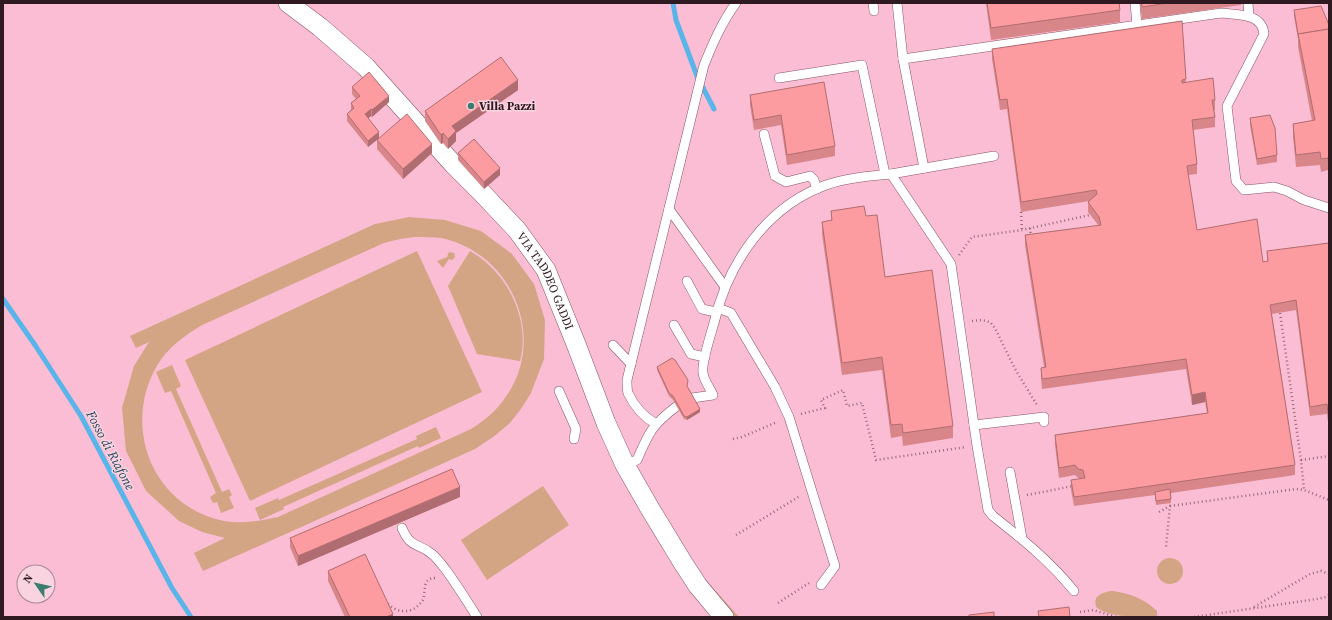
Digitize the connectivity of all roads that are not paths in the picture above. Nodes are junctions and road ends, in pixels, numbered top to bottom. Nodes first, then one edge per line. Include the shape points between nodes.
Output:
1 (288, 3) edge
2 (736, 3) edge
3 (897, 3) edge
4 (1135, 3) edge
5 (1248, 3) edge
6 (1249, 16) junction
7 (1137, 25) junction
8 (903, 59) junction
9 (779, 78) dead end
10 (764, 134) dead end
11 (994, 156) dead end
12 (924, 168) junction
13 (888, 174) junction
14 (818, 189) junction
15 (1329, 208) edge
16 (669, 209) junction
17 (687, 281) dead end
18 (725, 287) junction
19 (717, 310) junction
20 (674, 325) dead end
21 (614, 345) dead end
22 (706, 357) junction
23 (631, 364) junction
24 (559, 391) dead end
25 (692, 398) edge
26 (677, 406) edge
27 (1044, 420) road end
28 (656, 424) junction
29 (974, 425) junction
30 (574, 439) dead end
31 (625, 465) junction
32 (1010, 472) dead end
33 (402, 528) dead end
34 (1022, 538) junction
35 (821, 585) dead end
36 (1074, 591) dead end
37 (477, 617) edge
38 (724, 617) edge

1 - 31 street, VIA TADDEO GADDI via 366,67 454,165 517,230 538,258 546,270
2 - 16 lane via 728,13 704,65
3 - 8 lane
4 - 7 lane
5 - 6 lane
6 - 7 lane via 1221,13
6 - 15 lane via 1260,21 1264,34 1227,106 1236,181 1244,190 1274,187
7 - 8 lane
8 - 12 lane
9 - 13 lane via 862,65
10 - 14 lane via 775,176 786,182 810,176
11 - 12 lane
12 - 13 lane
13 - 14 lane via 839,182
13 - 29 lane via 951,264
14 - 18 lane via 795,201 768,223 741,256
16 - 18 lane
16 - 23 lane
17 - 19 lane via 702,309
18 - 19 lane
19 - 22 lane
19 - 35 lane via 732,313 775,387 789,417 835,566
20 - 22 lane via 691,354
21 - 23 lane
22 - 25 lane via 702,371 713,395
23 - 28 lane via 627,380 628,393 640,411
24 - 30 lane via 576,429
26 - 28 lane
27 - 29 lane
28 - 31 lane via 637,460
29 - 34 lane via 988,510 992,516
31 - 38 street, VIA TADDEO GADDI via 683,563
32 - 34 lane
33 - 37 lane via 409,541 432,554 458,586
34 - 36 lane via 1061,574

